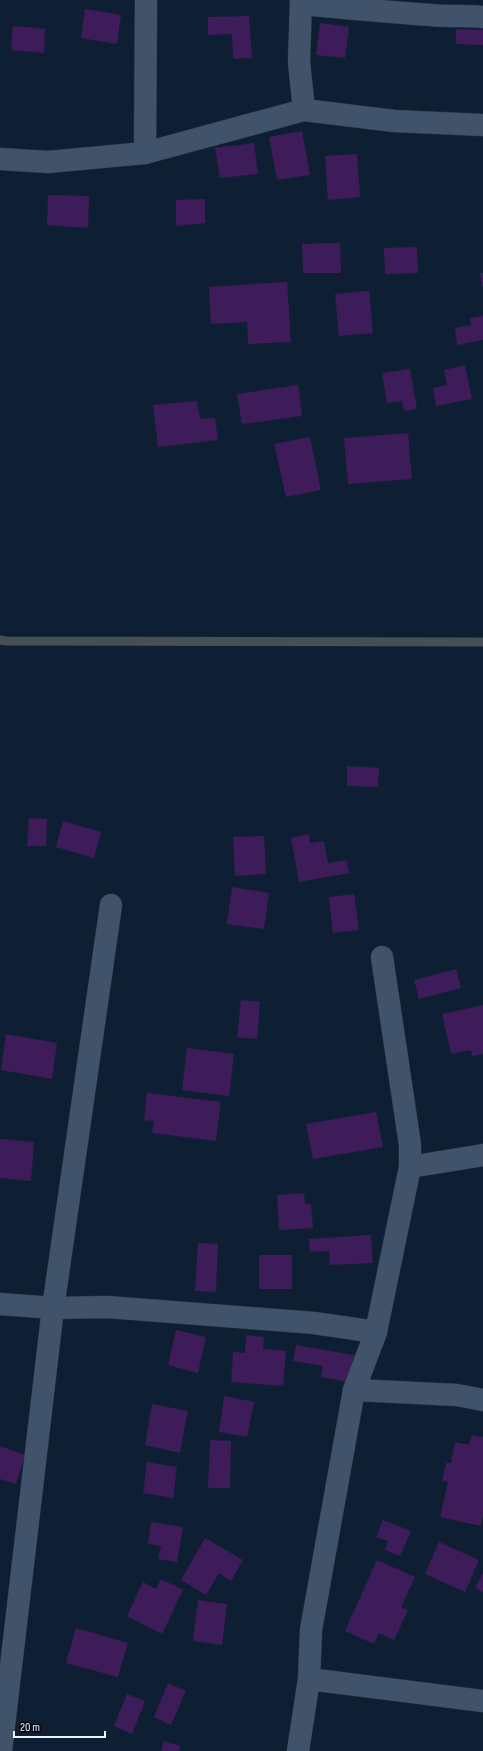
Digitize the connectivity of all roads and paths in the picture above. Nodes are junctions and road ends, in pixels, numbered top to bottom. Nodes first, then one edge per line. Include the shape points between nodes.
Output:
1 (146, 0) edge
2 (301, 2) edge
3 (483, 17) edge
4 (304, 110) junction
5 (483, 125) edge
6 (145, 153) junction
7 (0, 159) edge
8 (111, 905) dead end
9 (382, 957) dead end
10 (483, 1155) edge
11 (410, 1167) junction
12 (0, 1304) edge
13 (53, 1308) junction
14 (376, 1332) junction
15 (354, 1390) junction
16 (483, 1400) edge
17 (309, 1679) junction
18 (483, 1701) edge
19 (1, 1751) edge
20 (298, 1751) edge

1 - 6 street
2 - 3 street via 423,15
2 - 4 street via 299,62
4 - 5 street via 394,121
4 - 6 street
6 - 7 street via 48,162
8 - 13 street
9 - 11 street via 410,1145
10 - 11 street
11 - 14 street
12 - 13 street
13 - 14 street via 108,1307 314,1323
13 - 19 street
14 - 15 street
15 - 16 street via 457,1395
15 - 17 street via 311,1630
17 - 18 street
17 - 20 street

